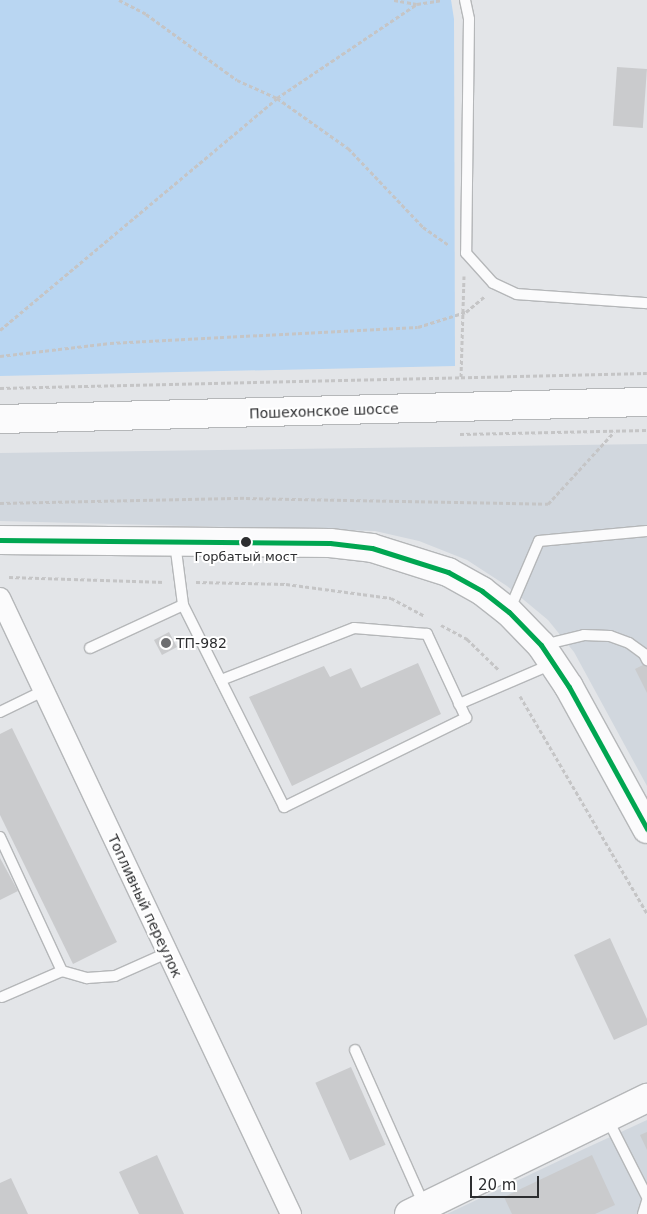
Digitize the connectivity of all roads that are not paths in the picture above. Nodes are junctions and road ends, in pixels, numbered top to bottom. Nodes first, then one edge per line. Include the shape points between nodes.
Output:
1 (465, 0) edge
2 (647, 303) edge
3 (647, 402) edge
4 (0, 419) edge
5 (647, 531) edge
6 (0, 540) edge
7 (175, 542) junction
8 (0, 598) edge
9 (183, 605) junction
10 (509, 612) junction
11 (90, 648) dead end
12 (547, 654) junction
13 (647, 660) edge
14 (221, 680) junction
15 (43, 691) junction
16 (459, 704) junction
17 (0, 712) edge
18 (647, 828) edge
19 (0, 836) edge
20 (167, 953) junction
21 (62, 971) junction
22 (2, 997) dead end
23 (356, 1050) dead end
24 (647, 1098) edge
25 (607, 1118) junction
26 (647, 1197) edge
27 (647, 1201) edge
28 (417, 1210) edge
29 (291, 1214) edge
30 (643, 1214) edge

1 - 2 lane via 469,19 466,253 492,283 517,294
3 - 4 main road, Пошехонское шоссе
5 - 10 lane via 539,541
6 - 7 main road
7 - 9 lane
7 - 10 main road via 330,543 372,548 448,572 482,591
8 - 15 street, Топливный переулок
9 - 11 lane
9 - 14 lane
10 - 12 main road
12 - 13 lane via 584,635 610,636 629,643
12 - 16 lane via 512,681
12 - 18 main road via 569,687
14 - 16 lane via 354,628 427,634
14 - 16 lane via 284,808 466,718
15 - 17 lane
15 - 20 street, Топливный переулок
19 - 21 lane
20 - 21 lane via 115,976 87,978
20 - 29 street, Топливный переулок
21 - 22 lane
23 - 28 lane
24 - 25 main road
25 - 26 lane
25 - 28 main road
27 - 30 lane

